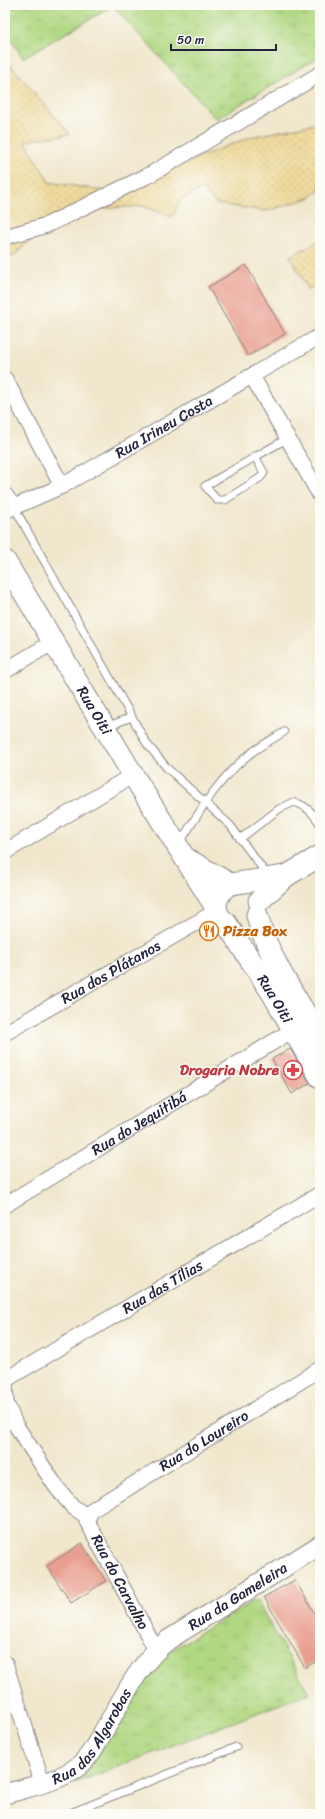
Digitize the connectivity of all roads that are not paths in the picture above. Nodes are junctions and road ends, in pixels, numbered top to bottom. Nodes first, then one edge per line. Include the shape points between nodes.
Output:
1 (320, 74) edge
2 (5, 237) edge
3 (320, 336) edge
4 (252, 376) junction
5 (5, 379) edge
6 (288, 438) junction
7 (255, 456) junction
8 (62, 486) junction
9 (320, 495) edge
10 (8, 504) edge
11 (5, 561) edge
12 (53, 642) junction
13 (5, 671) edge
14 (131, 717) junction
15 (105, 728) junction
16 (284, 732) dead end
17 (133, 775) junction
18 (205, 803) junction
19 (320, 824) edge
20 (240, 839) junction
21 (5, 852) edge
22 (183, 852) junction
23 (320, 856) edge
24 (278, 877) junction
25 (234, 883) junction
26 (258, 908) junction
27 (220, 914) junction
28 (294, 1030) junction
29 (5, 1033) edge
30 (320, 1037) edge
31 (320, 1077) edge
32 (320, 1194) edge
33 (5, 1206) edge
34 (320, 1369) edge
35 (5, 1380) edge
36 (89, 1515) junction
37 (320, 1544) edge
38 (156, 1650) junction
39 (5, 1663) edge
40 (236, 1747) dead end
41 (42, 1782) junction
42 (5, 1794) edge
43 (68, 1814) edge

1 - 2 street via 151,174 47,225
3 - 4 street, Rua Irineu Costa
4 - 6 street
4 - 8 street, Rua Irineu Costa
5 - 8 street
6 - 7 lane
6 - 9 street
7 - 7 lane via 205,486 216,500 225,500 260,478 264,473
8 - 10 street, Rua Irineu Costa
10 - 14 lane
11 - 12 main road, Rua Oiti
12 - 13 street
12 - 15 main road, Rua Oiti
14 - 15 lane
14 - 18 lane via 147,744 167,768
15 - 17 main road, Rua Oiti
16 - 18 lane via 246,756 217,786
17 - 21 street
17 - 22 main road, Rua Oiti
18 - 20 lane via 230,825
18 - 22 lane
19 - 20 lane via 303,805 294,802 279,809
20 - 24 lane
22 - 25 main road, Rua Oiti
22 - 27 main road, Rua Oiti
23 - 24 main road
24 - 25 main road
24 - 26 main road
25 - 26 main road via 255,892
25 - 27 main road via 218,895
26 - 27 main road via 248,924 237,927
26 - 30 main road, Rua Oiti via 265,939 274,958
27 - 28 main road, Rua Oiti
27 - 29 street, Rua dos Plátanos
28 - 31 main road, Rua Oiti
28 - 33 street, Rua do Jequitibá
32 - 35 street, Rua das Tílias
34 - 36 street, Rua do Loureiro via 99,1506
35 - 36 street via 6,1403 16,1424 57,1488 73,1507
36 - 38 street, Rua do Carvalho via 88,1521
37 - 38 street, Rua da Gameleira
38 - 41 street, Rua das Algarobas via 136,1676 86,1759 68,1774
39 - 41 street
40 - 43 lane
41 - 42 street, Rua das Algarobas

